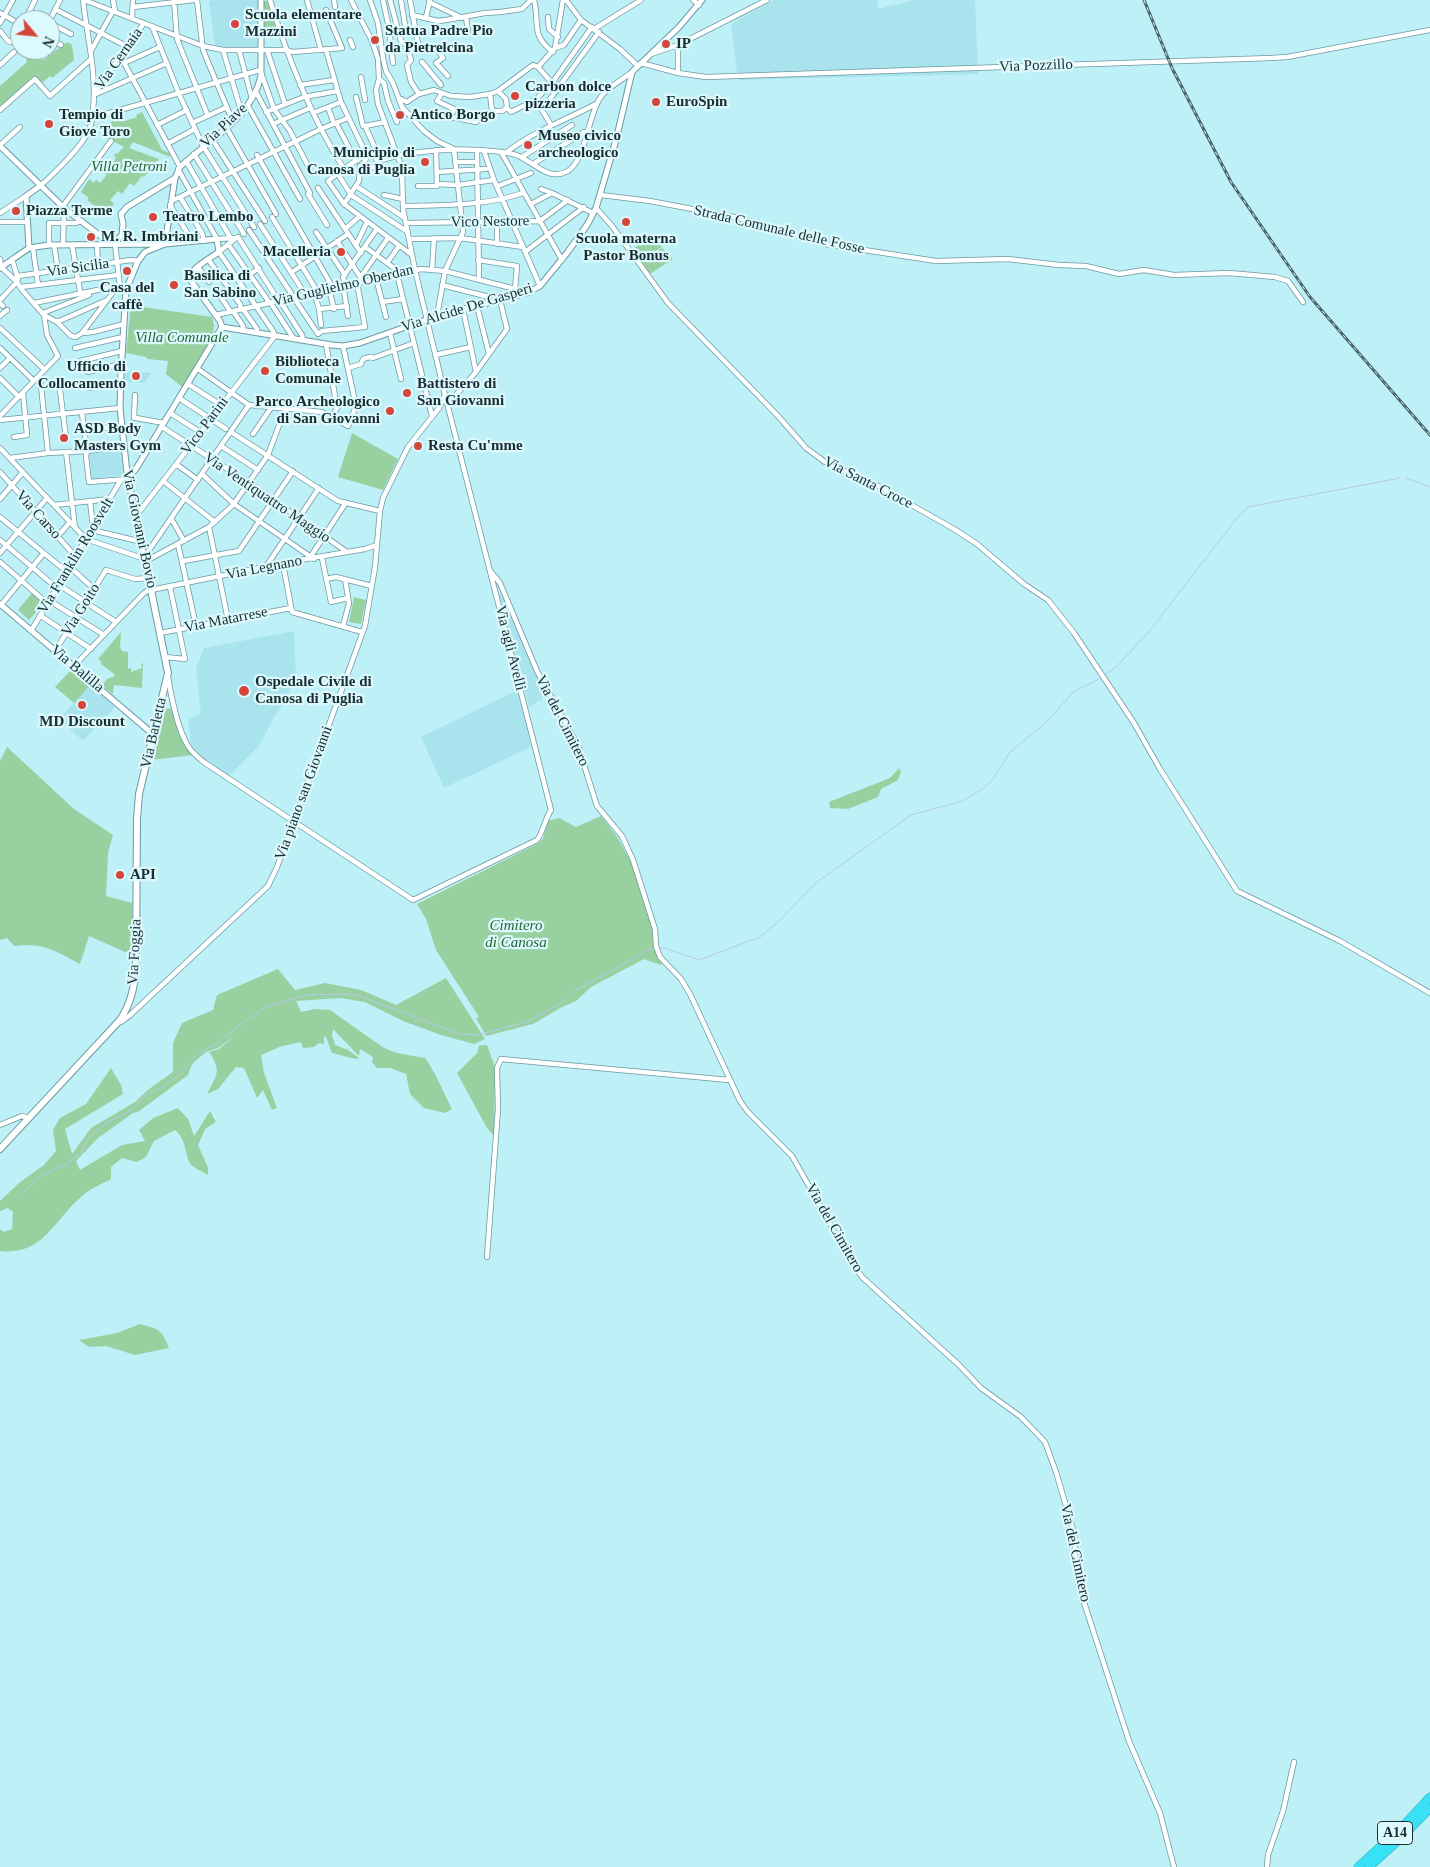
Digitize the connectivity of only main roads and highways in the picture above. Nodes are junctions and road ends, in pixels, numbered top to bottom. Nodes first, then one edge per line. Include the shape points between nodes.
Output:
1 (151, 589) road end
2 (168, 673) joint
3 (139, 794) joint
4 (0, 1149) edge
5 (1430, 1798) edge
6 (1430, 1808) edge
7 (1358, 1867) edge
8 (1369, 1867) edge

1 - 2 main road, Via Giovanni Bovio
2 - 3 main road, Via Barletta
3 - 4 main road, Via Foggia via 135,982 127,1009
5 - 7 highway, A14
6 - 8 highway, A14

